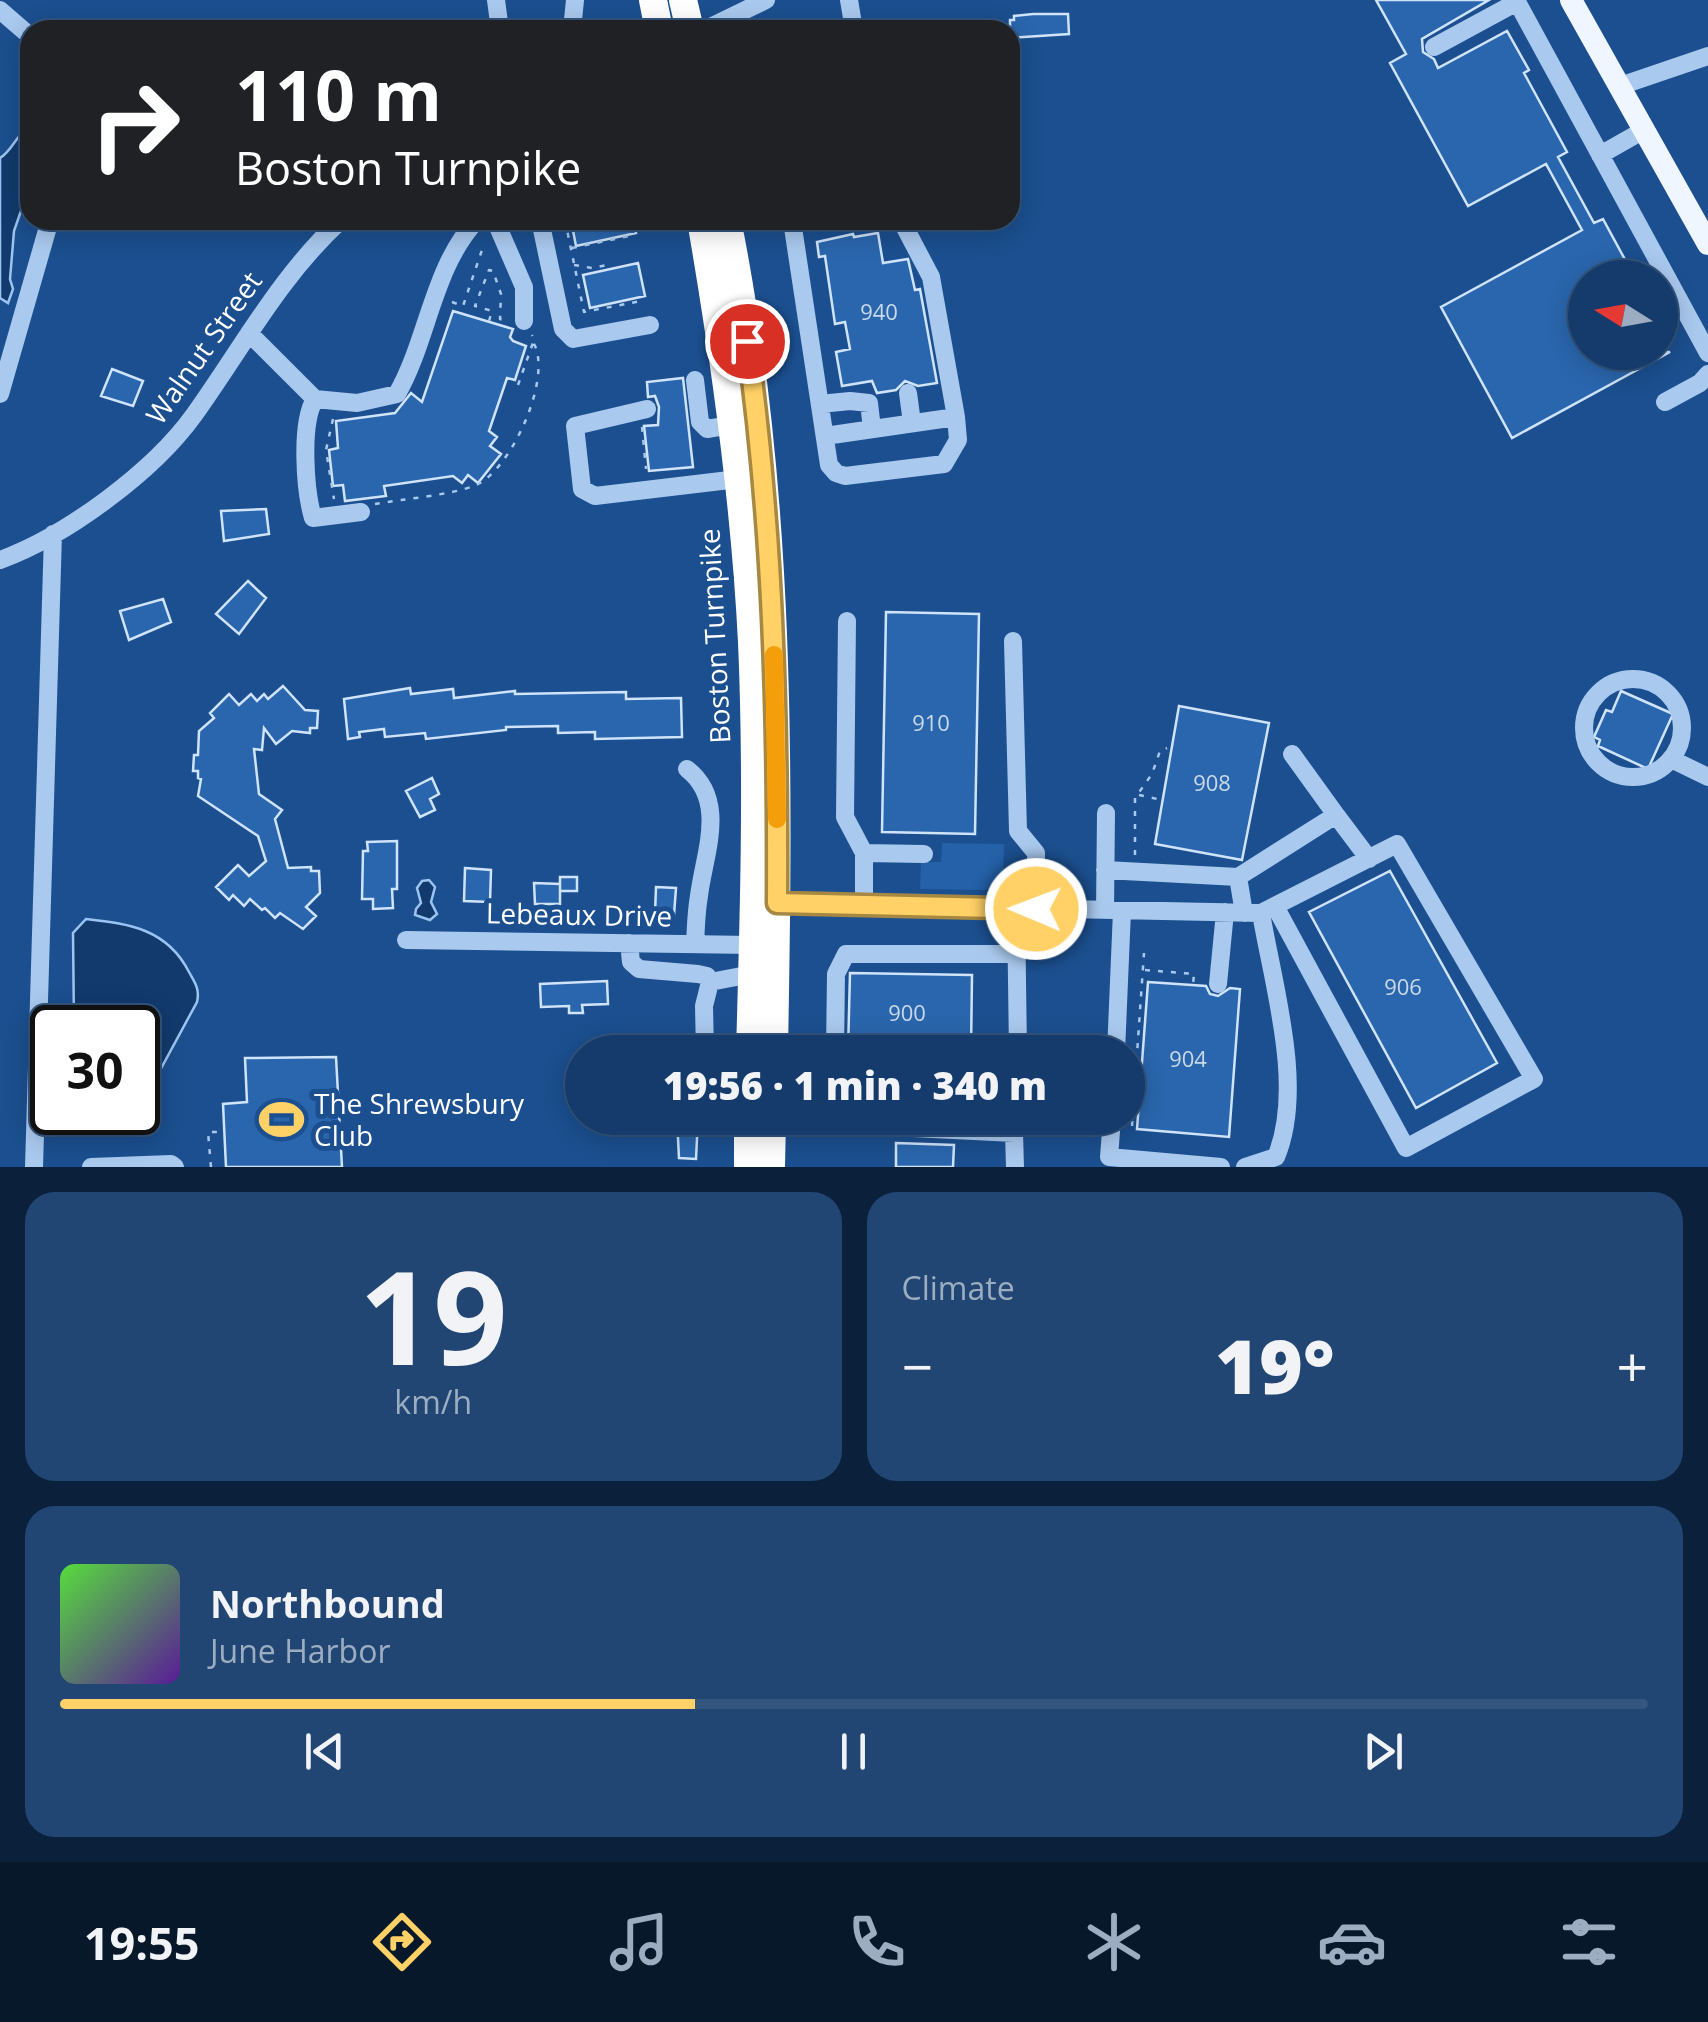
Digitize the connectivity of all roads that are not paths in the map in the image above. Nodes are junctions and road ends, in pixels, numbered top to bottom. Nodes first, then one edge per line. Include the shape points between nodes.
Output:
1 (766, 0) edge
2 (1571, 0) edge
3 (1517, 1) edge
4 (0, 10) edge
5 (725, 20) edge
6 (20, 27) edge
7 (1434, 47) dead end
8 (1708, 56) edge
9 (1620, 86) junction
10 (1644, 130) junction
11 (1600, 155) junction
12 (47, 230) edge
13 (332, 230) edge
14 (468, 230) edge
15 (499, 230) edge
16 (542, 230) edge
17 (702, 230) edge
18 (728, 230) edge
19 (795, 230) edge
20 (905, 230) edge
21 (1708, 244) edge
22 (555, 295) junction
23 (524, 300) junction
24 (650, 325) dead end
25 (528, 328) road end
26 (249, 333) junction
27 (1708, 353) edge
28 (695, 380) dead end
29 (1705, 386) edge
30 (908, 393) dead end
31 (0, 394) edge
32 (314, 399) junction
33 (1665, 402) dead end
34 (820, 404) junction
35 (644, 410) road end
36 (956, 417) junction
37 (912, 423) junction
38 (732, 426) junction
39 (872, 429) junction
40 (824, 436) junction
41 (738, 479) junction
42 (361, 512) road end
43 (53, 534) junction
44 (0, 560) edge
45 (847, 622) dead end
46 (1013, 640) dead end
47 (1292, 754) dead end
48 (1671, 759) junction
49 (687, 769) dead end
50 (1708, 777) edge
51 (1106, 813) dead end
52 (1336, 815) junction
53 (864, 853) junction
54 (924, 854) dead end
55 (1369, 859) junction
56 (1105, 870) junction
57 (1238, 876) junction
58 (777, 903) junction
59 (864, 906) junction
60 (1016, 909) junction
61 (1036, 909) junction
62 (1114, 911) junction
63 (1261, 911) junction
64 (1225, 912) junction
65 (406, 940) dead end
66 (629, 943) junction
67 (694, 944) junction
68 (752, 945) junction
69 (1017, 954) junction
70 (752, 974) junction
71 (710, 982) junction
72 (1218, 984) dead end
73 (705, 1035) edge
74 (750, 1035) edge
75 (774, 1035) edge
76 (835, 1035) edge
77 (1018, 1035) edge
78 (1116, 1035) edge
79 (748, 1135) edge
80 (772, 1135) edge
81 (1014, 1135) edge
82 (1111, 1135) edge
83 (34, 1167) edge
84 (91, 1167) edge
85 (175, 1167) edge
86 (748, 1167) edge
87 (771, 1167) edge
88 (1015, 1167) edge
89 (1221, 1167) edge
90 (1245, 1167) edge

1 - 5 street
2 - 9 main road
3 - 7 street
3 - 11 street
4 - 6 street
8 - 9 street
9 - 10 main road
10 - 11 street
10 - 21 main road
11 - 27 street
12 - 31 street
13 - 26 street, Walnut Street via 295,267
14 - 32 street via 397,394 357,403
15 - 23 street
16 - 22 street
17 - 38 highway, Boston Turnpike
18 - 58 highway, Boston Turnpike via 755,400 769,573
19 - 34 street
20 - 36 street via 931,278
22 - 23 street
22 - 24 street via 563,329 573,339
23 - 25 street
26 - 32 street
26 - 43 street, Walnut Street via 170,445 124,487
28 - 38 street via 700,422 707,430
29 - 33 street
30 - 37 street
32 - 42 street via 307,428 313,518
34 - 39 street via 869,403
34 - 40 street
35 - 41 street via 575,426 582,489 595,496
36 - 37 street
36 - 40 street via 958,440 944,464 845,476 828,465
37 - 39 street
38 - 41 highway, Boston Turnpike
39 - 40 street
41 - 68 highway, Boston Turnpike via 752,642
43 - 44 street, Walnut Street
43 - 83 street
45 - 53 street via 845,818
46 - 61 street via 1018,831 1036,852
47 - 52 street
48 - 48 street via 1682,728 1672,697 1643,679 1626,678 1597,694 1587,708 1584,739 1601,766 1645,776
48 - 50 street
49 - 67 street via 703,787 709,808
51 - 56 street
52 - 55 street
52 - 57 street
53 - 54 street
53 - 59 street
55 - 63 street
55 - 63 street via 1397,844 1534,1079 1406,1148
56 - 57 street
56 - 62 street
57 - 63 street
58 - 59 street
58 - 75 highway, Boston Turnpike
59 - 60 street
60 - 61 street
60 - 69 street
61 - 62 street
62 - 64 street
62 - 78 street
63 - 64 street
63 - 90 street via 1290,1085 1276,1157
64 - 72 street
65 - 66 street, Lebeaux Drive
66 - 67 street, Lebeaux Drive
66 - 71 street via 639,969 698,974
67 - 68 street, Lebeaux Drive
68 - 70 highway, Boston Turnpike
69 - 76 street via 846,954 836,974
69 - 77 street
70 - 71 street
70 - 74 highway, Boston Turnpike
71 - 73 street
79 - 86 highway
80 - 87 highway
81 - 88 street
82 - 89 street via 1110,1157
84 - 85 street

